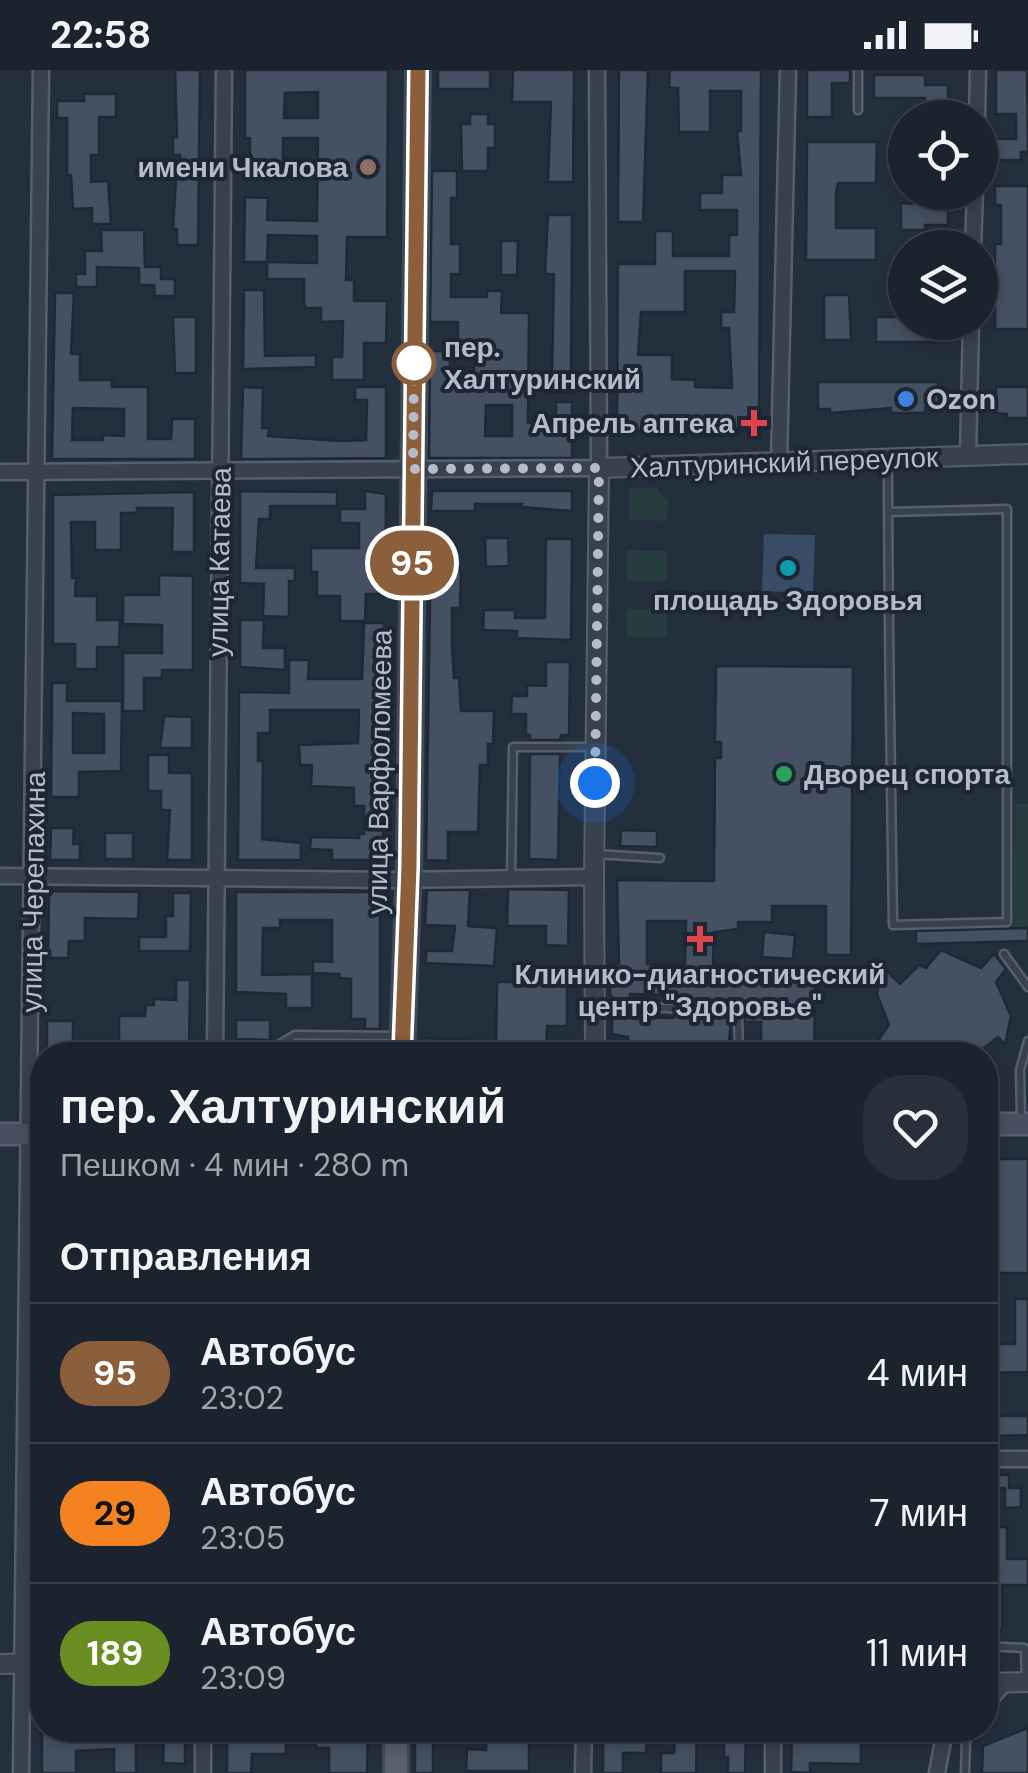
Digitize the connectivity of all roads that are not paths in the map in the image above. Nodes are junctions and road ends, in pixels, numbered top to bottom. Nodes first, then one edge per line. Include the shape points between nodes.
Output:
1 (41, 70) edge
2 (224, 70) edge
3 (418, 70) edge
4 (596, 70) edge
5 (788, 70) edge
6 (858, 70) edge
7 (978, 70) edge
8 (977, 100) edge
9 (858, 110) dead end
10 (971, 340) edge
11 (1028, 454) edge
12 (968, 455) junction
13 (888, 459) junction
14 (779, 462) junction
15 (599, 468) junction
16 (413, 469) junction
17 (219, 471) junction
18 (0, 472) edge
19 (39, 472) junction
20 (888, 512) junction
21 (596, 747) junction
22 (594, 854) junction
23 (660, 858) dead end
24 (0, 876) edge
25 (34, 876) junction
26 (594, 877) junction
27 (216, 878) junction
28 (511, 878) junction
29 (408, 880) junction
30 (1004, 954) dead end
31 (1028, 986) edge
32 (595, 1004) junction
33 (1028, 1041) edge
34 (35, 1042) edge
35 (215, 1042) edge
36 (282, 1042) edge
37 (370, 1042) edge
38 (403, 1042) edge
39 (595, 1042) edge
40 (739, 1042) edge
41 (998, 1124) edge
42 (1025, 1124) edge
43 (0, 1134) edge
44 (30, 1134) edge
45 (30, 1361) edge
46 (998, 1459) edge
47 (1028, 1460) edge
48 (998, 1647) edge
49 (0, 1664) edge
50 (22, 1664) junction
51 (30, 1664) edge
52 (1021, 1683) edge
53 (998, 1702) edge
54 (203, 1742) edge
55 (396, 1742) edge
56 (584, 1742) edge
57 (773, 1742) edge
58 (943, 1742) edge
59 (966, 1742) edge
60 (20, 1773) edge
61 (203, 1773) edge
62 (396, 1773) edge
63 (583, 1773) edge
64 (773, 1773) edge
65 (938, 1773) edge
66 (965, 1773) edge

1 - 19 street, улица Черепахина
2 - 17 street, улица Катаева
3 - 16 main road, улица Варфоломеева
4 - 15 street
5 - 14 street
6 - 9 lane
7 - 8 street
10 - 12 street
11 - 12 street, Халтуринский переулок
12 - 13 street, Халтуринский переулок
13 - 14 street, Халтуринский переулок
13 - 20 lane
14 - 15 street, Халтуринский переулок
15 - 16 street, Халтуринский переулок
15 - 21 street
16 - 17 street, Халтуринский переулок
16 - 29 main road, улица Варфоломеева
17 - 19 street, Халтуринский переулок
17 - 27 street, улица Катаева
18 - 19 street, Халтуринский переулок
19 - 25 street, улица Черепахина
20 - 20 lane via 893,924 1007,922 1007,509
21 - 22 street
21 - 28 lane via 513,747
22 - 23 lane
22 - 26 street
24 - 25 street
25 - 27 street
25 - 34 street, улица Черепахина
26 - 28 street
26 - 32 street
27 - 29 street
27 - 35 street, улица Катаева
28 - 29 street
29 - 38 main road, улица Варфоломеева
30 - 31 lane
32 - 39 street
32 - 40 lane via 738,1012
33 - 42 lane via 1020,1070
36 - 37 lane via 294,1035
41 - 42 main road
43 - 44 main road
45 - 50 street, улица Черепахина
46 - 47 street
48 - 52 lane via 1025,1648
49 - 50 street
50 - 51 street
50 - 60 street, улица Черепахина
52 - 53 lane
54 - 61 street
55 - 62 main road
56 - 63 street
57 - 64 street
58 - 65 street
59 - 66 lane

